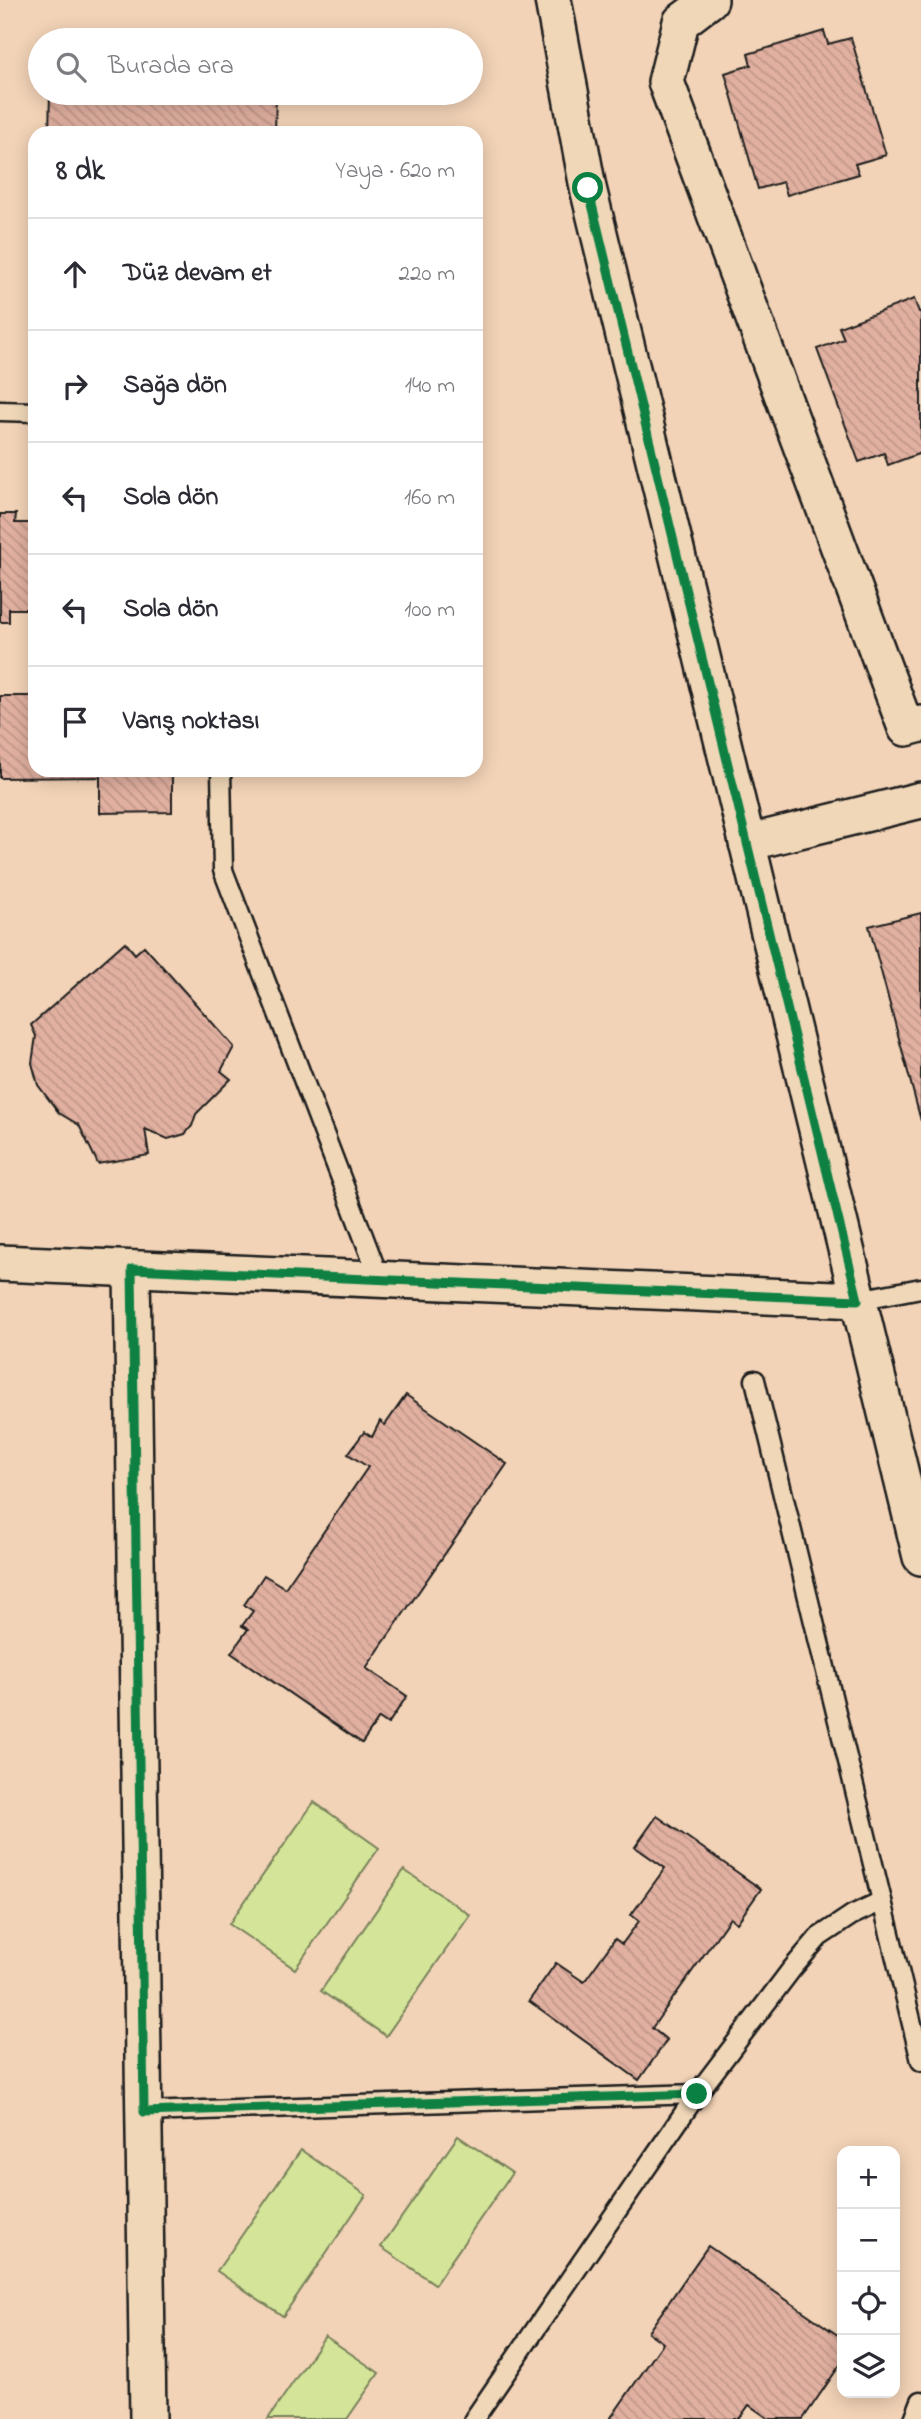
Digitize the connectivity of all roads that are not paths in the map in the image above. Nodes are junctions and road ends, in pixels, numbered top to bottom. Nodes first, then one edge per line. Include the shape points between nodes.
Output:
1 (554, 0) edge
2 (710, 0) edge
3 (0, 411) edge
4 (28, 412) edge
5 (921, 724) edge
6 (221, 777) edge
7 (921, 800) edge
8 (747, 843) junction
9 (0, 1263) edge
10 (132, 1269) junction
11 (380, 1280) junction
12 (921, 1288) edge
13 (858, 1300) junction
14 (755, 1380) dead end
15 (921, 1557) edge
16 (882, 1901) junction
17 (921, 2061) edge
18 (697, 2094) junction
19 (144, 2112) junction
20 (921, 2401) edge
21 (148, 2419) edge
22 (474, 2419) edge
23 (914, 2419) edge

1 - 8 street via 588,188
2 - 5 street via 681,22 666,82 906,728
3 - 4 lane
6 - 11 lane via 223,870
7 - 8 street
8 - 13 street
9 - 10 street
10 - 11 street
10 - 19 street
11 - 13 street
12 - 13 lane
13 - 15 street
14 - 16 lane
16 - 17 lane
16 - 18 lane via 819,1937
18 - 19 lane
18 - 22 lane
19 - 21 street
20 - 23 lane

